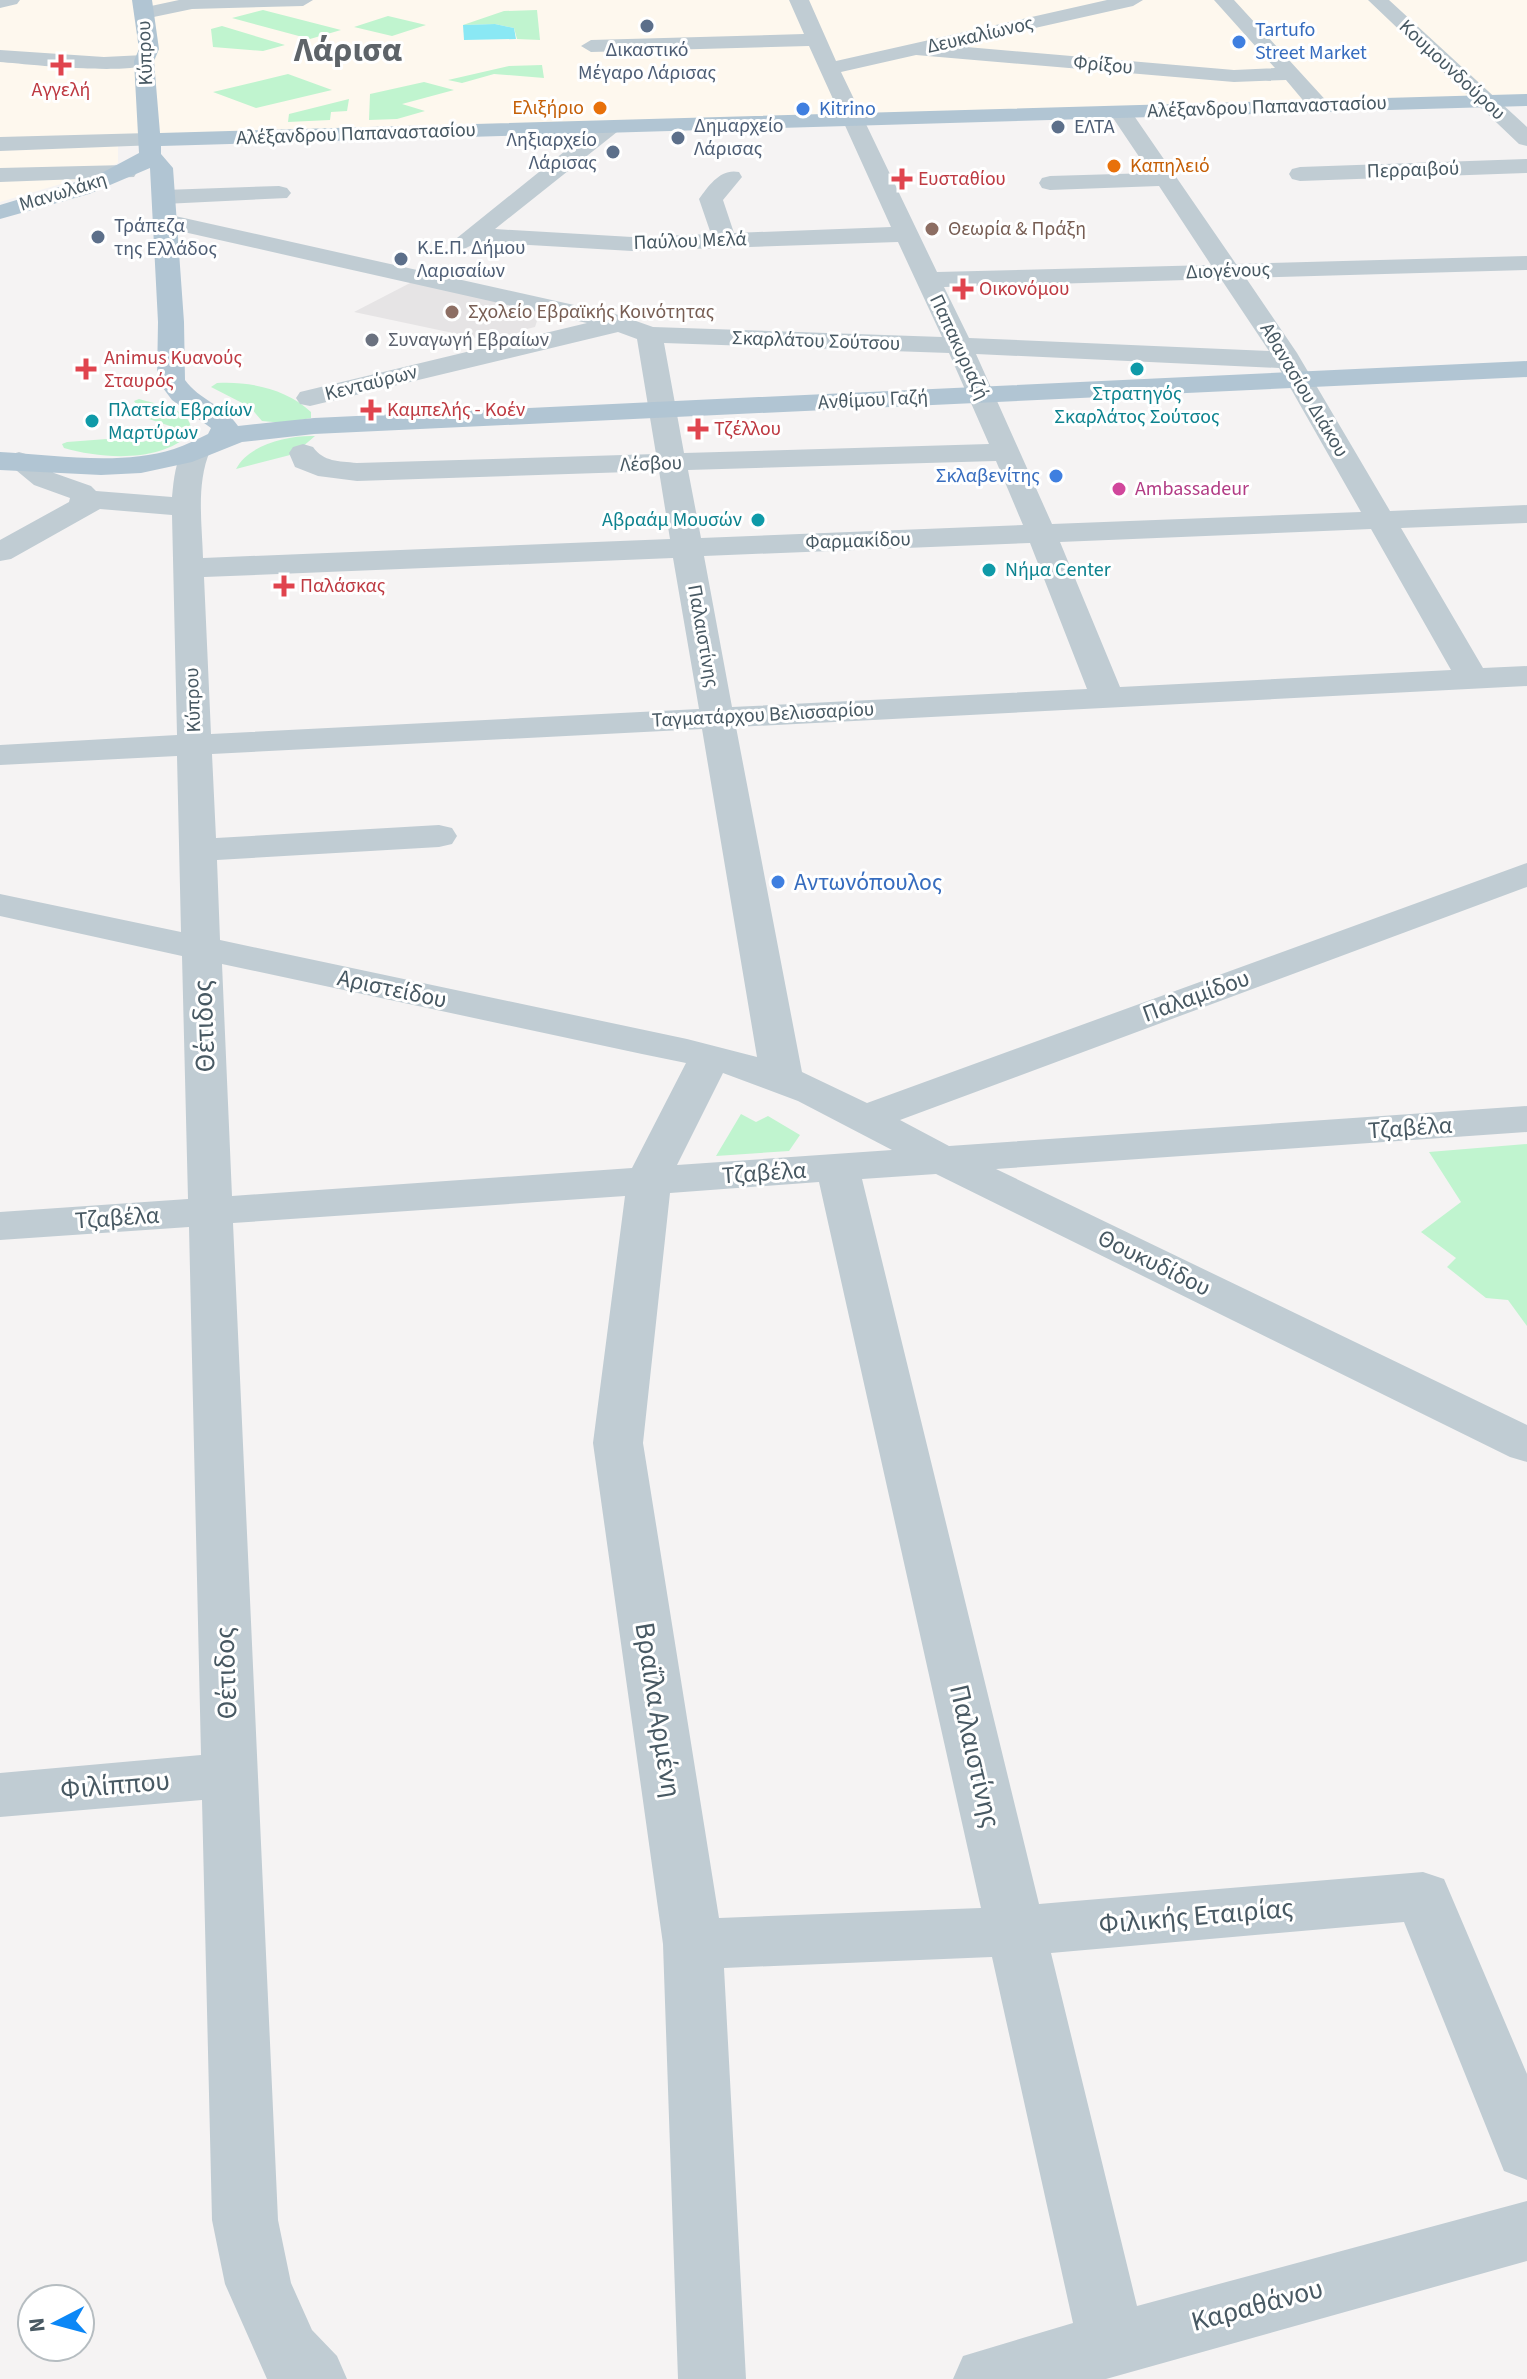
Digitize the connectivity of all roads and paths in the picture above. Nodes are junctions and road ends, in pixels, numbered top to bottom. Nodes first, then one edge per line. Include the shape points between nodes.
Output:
1 (10, 0) edge
2 (303, 0) edge
3 (799, 0) edge
4 (1133, 0) edge
5 (1224, 0) edge
6 (1378, 0) edge
7 (0, 2) edge
8 (143, 6) edge
9 (816, 40) junction
10 (591, 46) dead end
11 (915, 49) junction
12 (0, 56) edge
13 (144, 61) junction
14 (828, 69) junction
15 (1291, 74) junction
16 (1527, 100) edge
17 (1486, 101) junction
18 (1320, 106) junction
19 (1120, 112) junction
20 (850, 120) junction
21 (609, 127) junction
22 (1527, 139) edge
23 (0, 144) edge
24 (149, 147) junction
25 (1527, 166) edge
26 (126, 172) junction
27 (1300, 174) dead end
28 (0, 175) edge
29 (731, 177) dead end
30 (1167, 179) junction
31 (1050, 183) dead end
32 (83, 188) junction
33 (279, 193) dead end
34 (165, 209) junction
35 (0, 212) edge
36 (906, 234) junction
37 (474, 235) junction
38 (725, 241) junction
39 (1527, 263) edge
40 (1231, 271) junction
41 (414, 275) junction
42 (929, 280) junction
43 (634, 329) junction
44 (957, 346) junction
45 (1527, 369) edge
46 (1293, 370) junction
47 (981, 395) junction
48 (310, 398) dead end
49 (662, 410) junction
50 (208, 445) junction
51 (1006, 452) junction
52 (303, 453) dead end
53 (10, 461) edge
54 (671, 463) junction
55 (83, 505) junction
56 (186, 507) junction
57 (1527, 514) edge
58 (1381, 519) junction
59 (1043, 533) junction
60 (687, 548) junction
61 (0, 552) edge
62 (188, 568) junction
63 (1527, 676) edge
64 (1473, 679) junction
65 (1108, 699) junction
66 (717, 717) junction
67 (194, 744) junction
68 (0, 755) edge
69 (439, 836) dead end
70 (198, 851) junction
71 (1527, 874) edge
72 (0, 905) edge
73 (201, 950) junction
74 (710, 1057) junction
75 (782, 1079) junction
76 (865, 1118) junction
77 (1527, 1119) edge
78 (942, 1160) junction
79 (838, 1168) junction
80 (649, 1181) junction
81 (211, 1211) junction
82 (0, 1226) edge
83 (1527, 1445) edge
84 (230, 1775) junction
85 (0, 1795) edge
86 (1016, 1931) junction
87 (693, 1944) junction
88 (1527, 2151) edge
89 (1527, 2231) edge
90 (1112, 2344) junction
91 (313, 2379) edge
92 (712, 2379) edge
93 (987, 2379) edge

1 - 7 street
2 - 8 street
3 - 9 street, Παπακυριαζή
4 - 11 street, Δευκαλίωνος
5 - 15 street
6 - 17 street, Κουμουνδούρου
8 - 13 main road, Κύπρου via 149,49
9 - 10 street
9 - 14 street, Παπακυριαζή
11 - 14 street, Δευκαλίωνος
11 - 15 street, Φρίξου via 1234,76
12 - 13 street
13 - 24 main road, Κύπρου
14 - 20 street, Παπακυριαζή
15 - 18 street
16 - 17 main road, Αλέξανδρου Παπαναστασίου
17 - 18 main road, Αλέξανδρου Παπαναστασίου
17 - 22 street, Κουμουνδούρου
18 - 19 main road, Αλέξανδρου Παπαναστασίου
19 - 20 main road, Αλέξανδρου Παπαναστασίου
19 - 30 street, Αθανασίου Διάκου
20 - 21 main road, Αλέξανδρου Παπαναστασίου
20 - 36 street, Παπακυριαζή
21 - 24 main road, Αλέξανδρου Παπαναστασίου
21 - 37 street
23 - 24 street, Αλέξανδρου Παπαναστασίου
24 - 26 main road via 143,164
24 - 34 main road, Κύπρου via 162,168
25 - 27 street, Περραιβού
26 - 28 street
26 - 32 main road, Μανωλάκη
29 - 38 street via 711,199
30 - 31 street
30 - 40 street, Αθανασίου Διάκου
32 - 34 main road
32 - 35 main road, Μανωλάκη
33 - 34 street
34 - 41 street, Σκαρλάτου Σούτσου
34 - 50 main road, Κύπρου via 172,383 225,428
36 - 38 street, Παύλου Μελά
36 - 42 street, Παπακυριαζή
37 - 38 street, Παύλου Μελά via 632,244
37 - 41 street
39 - 40 street, Διογένους
40 - 42 street, Διογένους
40 - 46 street, Αθανασίου Διάκου
41 - 43 street, Σκαρλάτου Σούτσου
42 - 44 street, Παπακυριαζή
43 - 44 street, Σκαρλάτου Σούτσου
43 - 48 street, Κενταύρων
43 - 49 street, Παλαιστίνης
44 - 46 street, Σκαρλάτου Σούτσου
44 - 47 street, Παπακυριαζή
45 - 46 main road, Ανθίμου Γαζή
46 - 47 main road, Ανθίμου Γαζή
46 - 58 street, Αθανασίου Διάκου
47 - 49 main road, Ανθίμου Γαζή
47 - 51 street, Παπακυριαζή
49 - 50 main road, Ανθίμου Γαζή via 288,427
49 - 54 street, Παλαιστίνης
50 - 53 main road via 160,461 115,466
50 - 56 street, Κύπρου via 187,478
51 - 54 street, Λέσβου
51 - 59 street, Παπακυριαζή
52 - 54 street, Λέσβου via 305,461 318,467 357,472
53 - 55 street via 81,492
54 - 60 street, Παλαιστίνης
55 - 56 street via 105,499
55 - 61 street
56 - 62 street, Κύπρου
57 - 58 street, Φαρμακίδου
58 - 59 street, Φαρμακίδου
58 - 64 street, Αθανασίου Διάκου
59 - 60 street, Φαρμακίδου
59 - 65 street, Παπακυριαζή
60 - 62 street, Φαρμακίδου
60 - 66 street, Παλαιστίνης
62 - 67 street, Κύπρου
63 - 64 street, Ταγματάρχου Βελισσαρίου
64 - 65 street, Ταγματάρχου Βελισσαρίου
65 - 66 street, Ταγματάρχου Βελισσαρίου
66 - 67 street, Ταγματάρχου Βελισσαρίου
66 - 75 street, Παλαιστίνης
67 - 68 street, Ταγματάρχου Βελισσαρίου
67 - 70 street, Κύπρου
69 - 70 street
70 - 73 street, Κύπρου
71 - 76 street, Παλαμίδου
72 - 73 street, Αριστείδου
73 - 74 street, Αριστείδου
73 - 81 street, Θέτιδος
74 - 75 street, Αριστείδου
74 - 80 street, Βραΐλα Αρμένη
75 - 76 street, Θουκυδίδου
76 - 78 street, Θουκυδίδου
77 - 78 street, Τζαβέλα
78 - 79 street, Τζαβέλα
78 - 83 street, Θουκυδίδου
79 - 80 street, Τζαβέλα
79 - 86 street, Παλαιστίνης
80 - 81 street, Τζαβέλα
80 - 87 street, Βραΐλα Αρμένη via 618,1443
81 - 82 street, Τζαβέλα
81 - 84 street, Θέτιδος
84 - 85 street, Φιλίππου
84 - 91 street, Θέτιδος via 245,2220 258,2284 288,2353
86 - 87 street, Φιλικής Εταιρίας
86 - 88 street, Φιλικής Εταιρίας via 1423,1896
86 - 90 street, Παλαιστίνης
87 - 92 street, Βραΐλα Αρμένη
89 - 90 street, Καραθάνου
90 - 93 street, Καραθάνου

